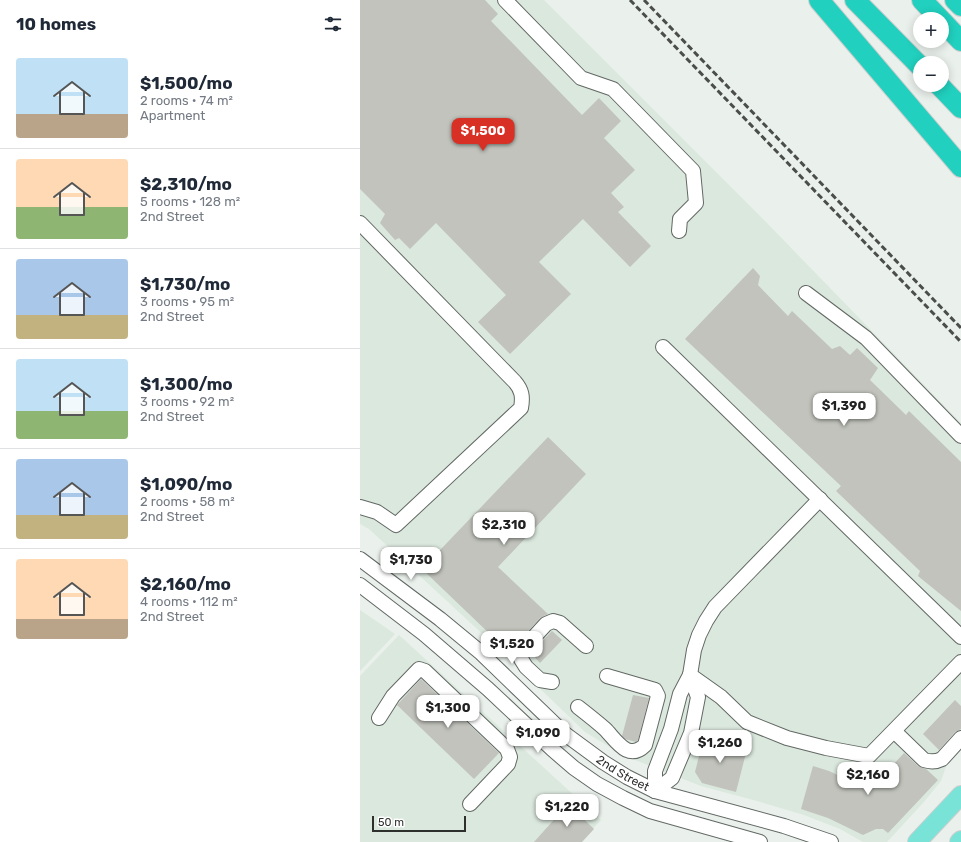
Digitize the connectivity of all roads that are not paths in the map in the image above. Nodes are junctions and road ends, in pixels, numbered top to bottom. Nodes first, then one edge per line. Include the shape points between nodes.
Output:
1 (505, 0) edge
2 (819, 0) edge
3 (855, 0) edge
4 (922, 0) edge
5 (955, 0) edge
6 (961, 6) edge
7 (933, 12) edge
8 (949, 28) edge
9 (961, 41) edge
10 (913, 59) edge
11 (946, 92) edge
12 (961, 108) edge
13 (961, 167) edge
14 (360, 223) edge
15 (679, 231) dead end
16 (806, 293) dead end
17 (662, 347) dead end
18 (961, 436) edge
19 (820, 499) junction
20 (360, 506) edge
21 (362, 563) edge
22 (360, 585) edge
23 (424, 634) junction
24 (961, 637) edge
25 (586, 646) dead end
26 (959, 668) edge
27 (690, 675) junction
28 (607, 676) dead end
29 (552, 682) dead end
30 (518, 689) junction
31 (578, 707) dead end
32 (379, 718) dead end
33 (894, 730) junction
34 (961, 738) edge
35 (655, 791) junction
36 (961, 796) edge
37 (470, 804) dead end
38 (760, 842) edge
39 (831, 842) edge
40 (917, 842) edge

1 - 15 street via 581,78 613,90 692,172 696,203 680,219
2 - 13 highway
3 - 10 highway
4 - 7 highway
5 - 6 highway
8 - 9 highway
11 - 12 highway
14 - 20 street via 519,387 523,399 521,408 396,526 377,512
16 - 18 street via 866,338
17 - 19 street
19 - 24 street
19 - 27 street via 715,607 699,635
21 - 30 street, 2nd Street via 440,619 480,652
22 - 23 street, 2nd Street
23 - 30 street via 434,626 484,668
23 - 38 street, 2nd Street via 574,768 598,784 650,811
25 - 29 street via 560,623 553,621 546,624 522,649 521,659 526,667 540,680
26 - 33 street
27 - 33 street via 721,697 747,722 793,740 869,756
27 - 35 street via 680,694 655,771
27 - 35 street via 698,697 691,732 672,778
28 - 31 street via 655,690 658,696 645,745 641,750 631,751 620,746 606,730
30 - 35 street, 2nd Street via 587,752
32 - 37 street via 393,696 419,669 426,671 440,684 507,749 510,757 508,764
33 - 34 street via 924,760 930,762 942,759
35 - 39 street, 2nd Street via 784,826
36 - 40 main road

